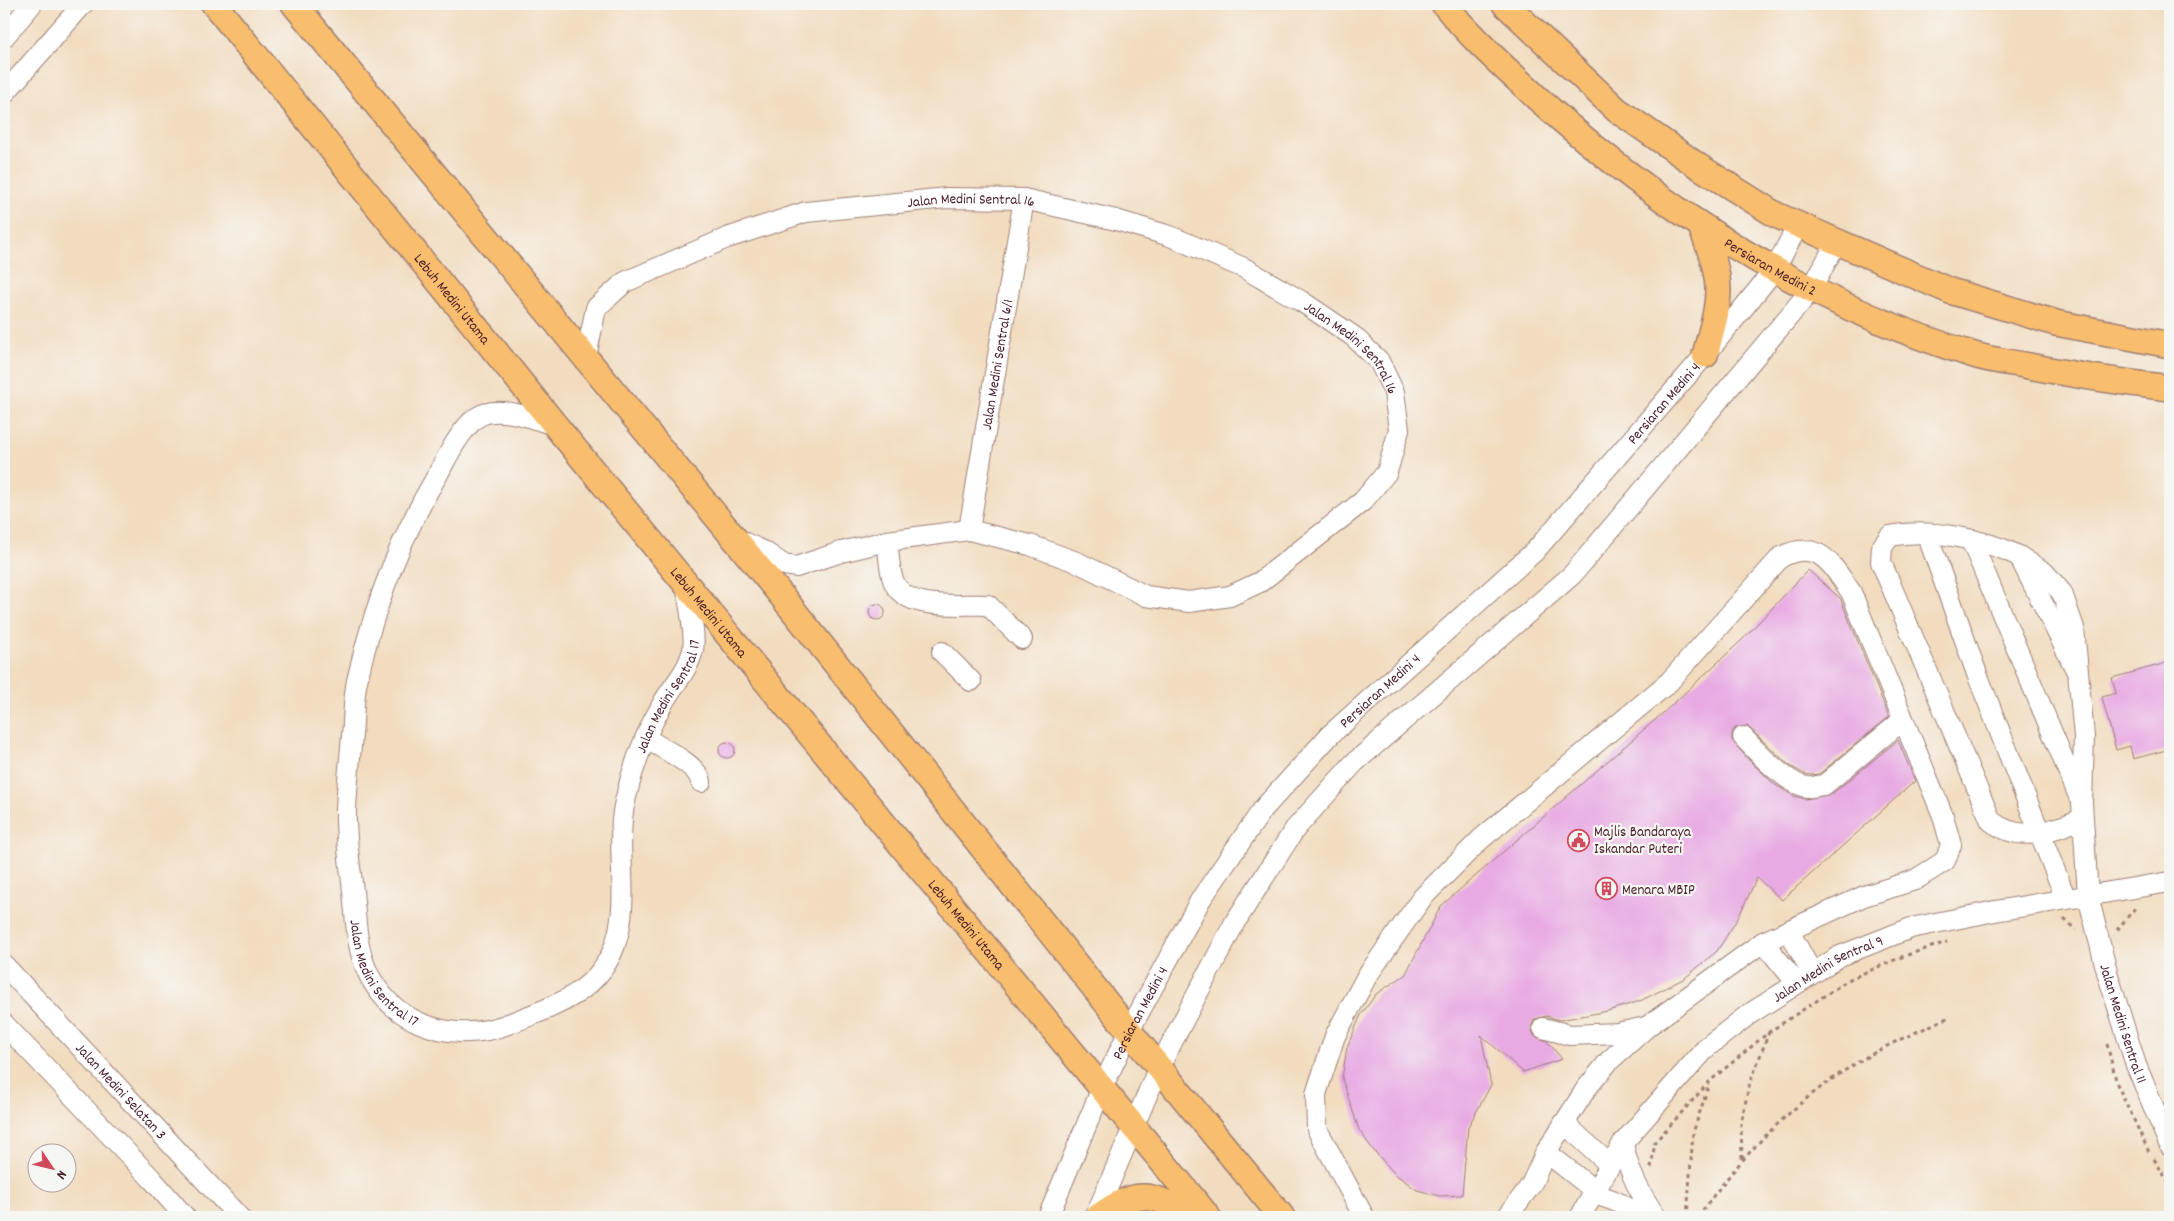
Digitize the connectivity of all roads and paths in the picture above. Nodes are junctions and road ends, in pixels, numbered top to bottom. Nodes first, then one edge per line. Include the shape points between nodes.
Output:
1 (32, 4) edge
2 (83, 4) edge
3 (214, 4) edge
4 (294, 4) edge
5 (1444, 4) edge
6 (1505, 4) edge
7 (4, 37) edge
8 (4, 94) edge
9 (1024, 199) junction
10 (1798, 225) junction
11 (1701, 226) junction
12 (1836, 243) junction
13 (1775, 269) junction
14 (1811, 290) junction
15 (2170, 345) edge
16 (1705, 355) junction
17 (586, 357) junction
18 (2170, 388) edge
19 (555, 425) junction
20 (969, 530) junction
21 (1927, 534) junction
22 (734, 538) junction
23 (1971, 540) junction
24 (887, 541) junction
25 (686, 583) junction
26 (1022, 639) dead end
27 (942, 652) dead end
28 (971, 681) dead end
29 (1903, 720) junction
30 (1743, 737) dead end
31 (646, 739) junction
32 (702, 782) dead end
33 (2082, 811) junction
34 (2040, 834) junction
35 (2170, 882) edge
36 (2088, 896) junction
37 (2063, 907) junction
38 (2143, 907) dead end
39 (1789, 930) junction
40 (2078, 932) dead end
41 (2119, 939) dead end
42 (1955, 940) dead end
43 (1763, 942) junction
44 (4, 965) edge
45 (1804, 977) junction
46 (1949, 1017) dead end
47 (4, 1024) edge
48 (1648, 1026) junction
49 (1543, 1028) dead end
50 (1129, 1031) junction
51 (1769, 1032) junction
52 (1159, 1067) junction
53 (1710, 1080) junction
54 (1102, 1088) junction
55 (1564, 1123) junction
56 (1134, 1126) junction
57 (1623, 1143) junction
58 (2170, 1146) edge
59 (1546, 1152) junction
60 (1742, 1160) junction
61 (1610, 1165) junction
62 (1650, 1176) dead end
63 (1593, 1192) junction
64 (184, 1217) edge
65 (239, 1217) edge
66 (1048, 1217) edge
67 (1096, 1217) edge
68 (1194, 1217) edge
69 (1208, 1217) edge
70 (1282, 1217) edge
71 (1364, 1217) edge
72 (1506, 1217) edge
73 (1580, 1217) edge
74 (1640, 1217) edge
75 (1656, 1217) edge
76 (1687, 1217) edge
77 (1698, 1217) edge

1 - 7 street
2 - 8 street
3 - 19 main road, Lebuh Medini Utama
4 - 17 main road
5 - 11 main road, Persiaran Medini 2 via 1468,34 1586,142
6 - 10 main road via 1617,110 1744,195
9 - 17 street, Jalan Medini Sentral 16 via 947,198 806,212 727,238 625,282 596,308
9 - 20 street, Jalan Medini Sentral 6/1
9 - 20 street, Jalan Medini Sentral 16 via 1170,236 1244,268 1301,301 1353,336 1379,361 1394,392 1399,430 1387,472 1363,501 1260,582 1230,596 1189,602 1146,596 1079,563 1030,545
10 - 12 main road
10 - 13 street, Persiaran Medini 4
11 - 13 main road, Persiaran Medini 2
11 - 16 main road via 1715,260 1719,296
12 - 14 street
12 - 15 main road via 1950,291 2056,323
13 - 14 main road, Persiaran Medini 2
13 - 16 street, Persiaran Medini 4
14 - 18 main road, Persiaran Medini 2 via 1897,329 1976,355 2074,375
14 - 52 street via 1572,575 1354,763 1295,829 1235,922
16 - 50 street, Persiaran Medini 4 via 1535,551 1330,735 1263,809 1201,899
17 - 22 main road
19 - 25 main road, Lebuh Medini Utama
19 - 31 street, Jalan Medini Sentral 17 via 512,413 493,412 477,417 457,440 421,502 394,561 370,628 356,686 346,813 358,942 370,977 391,1003 419,1024 452,1032 492,1030 570,1000 592,984 611,955 621,926 625,799
20 - 24 street, Jalan Medini Sentral 16
21 - 23 street
21 - 34 street via 1977,674
21 - 34 street via 1907,532 1890,536 1882,547 1881,562 1991,821 2003,830 2018,834
22 - 24 street, Jalan Medini Sentral 16 via 784,565 796,567
22 - 50 main road
23 - 33 street
23 - 33 street via 2000,547 2019,556 2044,572 2062,593 2074,628 2084,737
24 - 26 street via 894,580 908,598 920,603 988,605
25 - 31 street, Jalan Medini Sentral 17 via 694,648 685,671 664,702
25 - 54 main road, Lebuh Medini Utama
27 - 28 street
29 - 30 street via 1824,784 1808,788 1789,779
29 - 39 street via 1943,816 1951,845 1945,860 1915,880 1864,896
29 - 71 street via 1851,592 1830,563 1817,553 1806,550 1795,550 1781,557 1669,682 1481,839 1422,898 1367,976 1335,1036 1316,1094 1317,1129
31 - 32 street via 695,768
33 - 34 street
33 - 36 street, Jalan Medini Sentral 11
34 - 37 street
35 - 36 street, Jalan Medini Sentral 9
36 - 37 street, Jalan Medini Sentral 9
36 - 58 street, Jalan Medini Sentral 11 via 2136,1065
37 - 40 path
37 - 45 street, Jalan Medini Sentral 9 via 1995,910 1911,928 1840,956
38 - 41 path via 2134,909 2117,930
39 - 43 street
39 - 45 street
42 - 51 path via 1904,956 1850,979
43 - 45 street
43 - 48 street
44 - 65 street, Jalan Medini Selatan 3
45 - 57 street, Jalan Medini Sentral 9 via 1748,1014 1707,1047
46 - 60 path via 1885,1047 1814,1092
47 - 64 street
48 - 49 street via 1617,1033 1570,1035
48 - 55 street via 1609,1061
50 - 52 main road
50 - 54 street, Persiaran Medini 4
51 - 53 path
51 - 60 path via 1749,1086 1741,1123
52 - 56 street
52 - 70 main road
53 - 62 path via 1655,1142
53 - 76 path via 1693,1133
54 - 56 main road, Lebuh Medini Utama
54 - 66 street, Persiaran Medini 4
55 - 59 street
55 - 61 street
56 - 67 street
56 - 69 main road, Lebuh Medini Utama
57 - 61 street, Jalan Medini Sentral 9
57 - 75 street via 1627,1166
59 - 63 street
59 - 72 street via 1531,1185
60 - 77 path
61 - 63 street, Jalan Medini Sentral 9
63 - 73 street, Jalan Medini Sentral 9
63 - 74 street via 1631,1208
67 - 68 main road via 1117,1204 1145,1196 1159,1198

